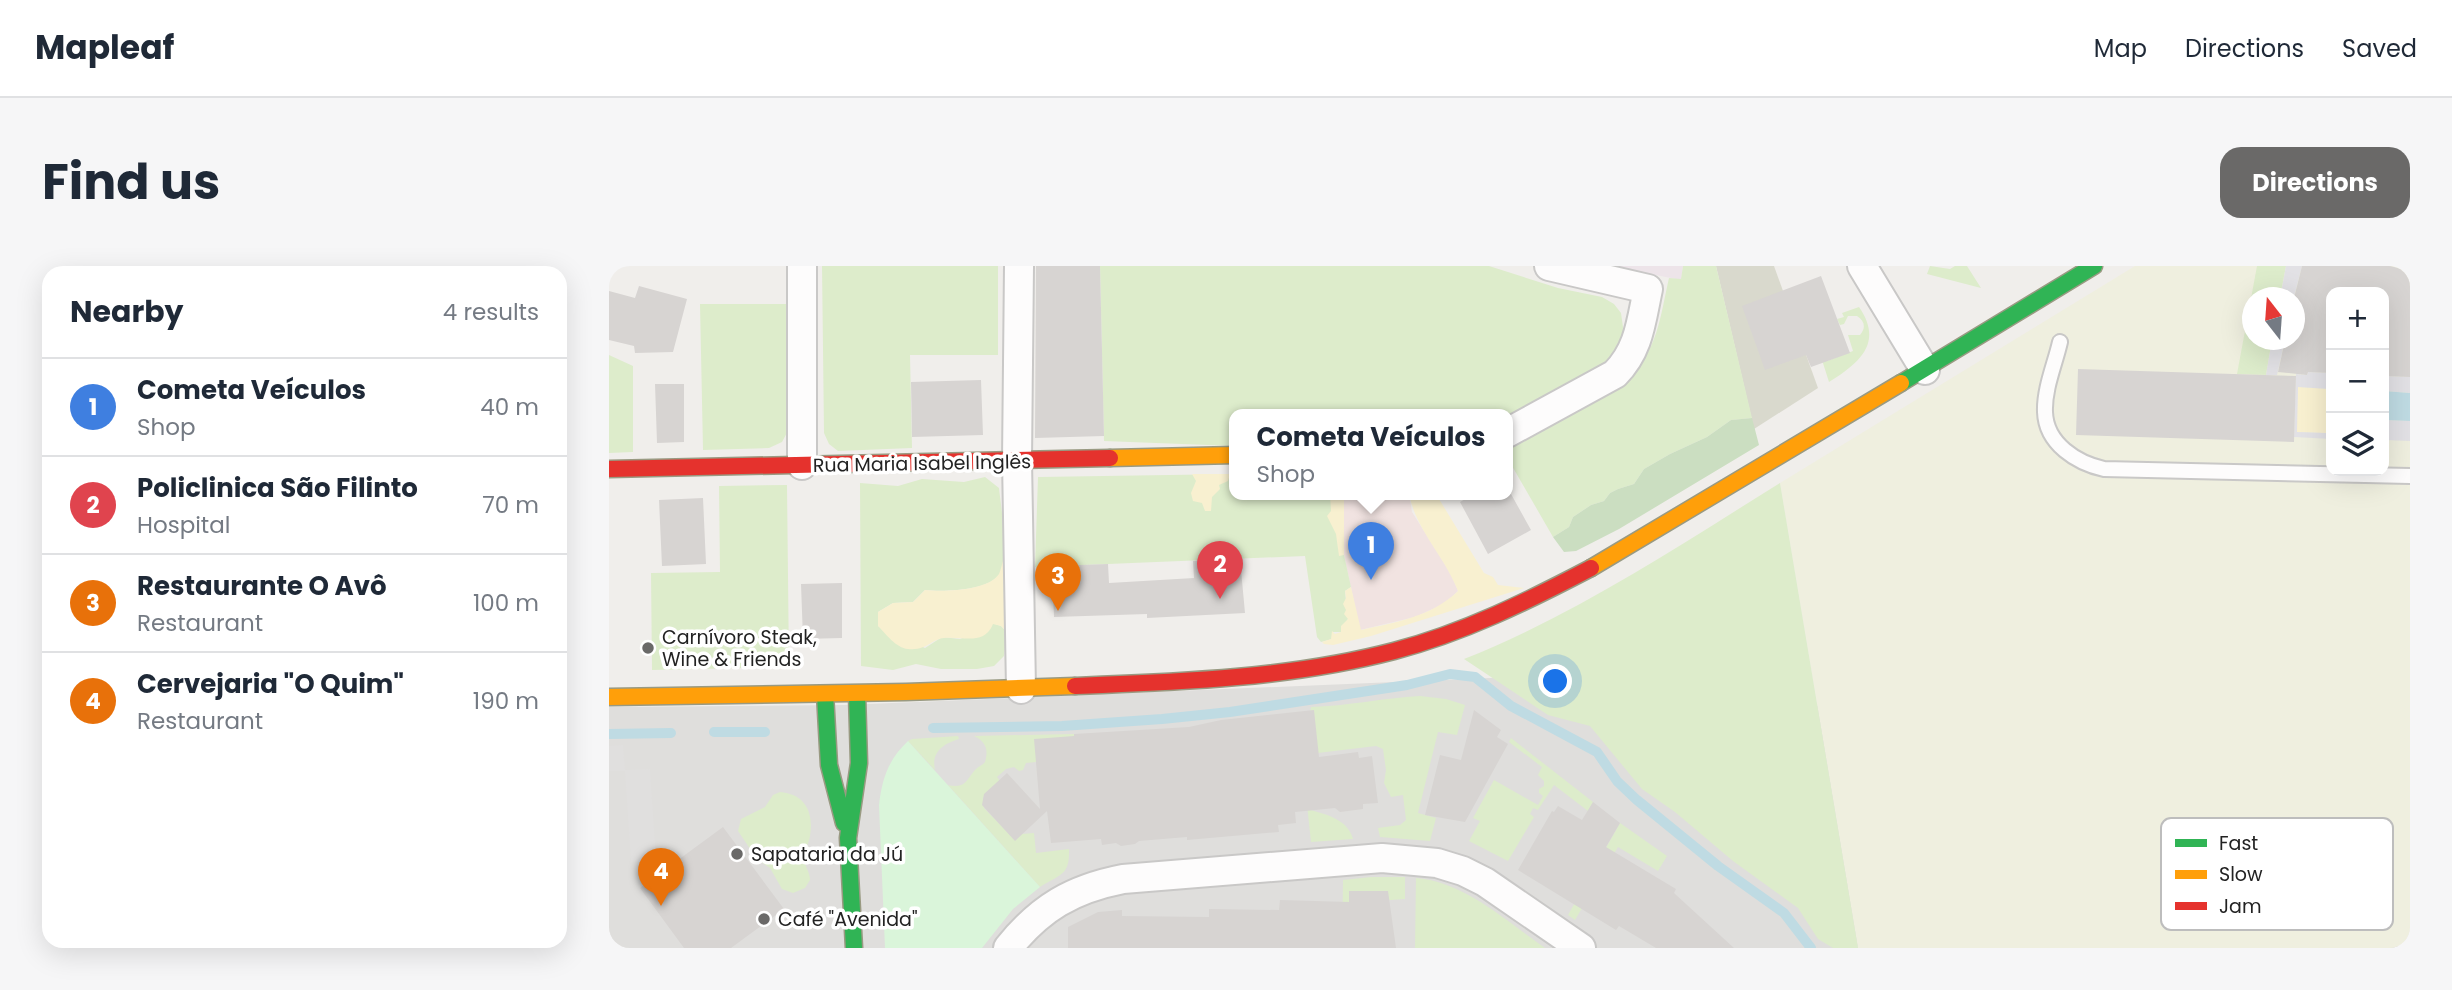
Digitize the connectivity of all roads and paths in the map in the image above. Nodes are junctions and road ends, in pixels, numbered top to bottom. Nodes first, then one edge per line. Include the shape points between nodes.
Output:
1 (802, 266) edge
2 (1019, 266) edge
3 (1549, 266) edge
4 (1862, 266) edge
5 (2094, 266) edge
6 (2060, 342) dead end
7 (1925, 370) junction
8 (1513, 430) edge
9 (1229, 455) edge
10 (1017, 460) junction
11 (802, 465) junction
12 (609, 469) edge
13 (2410, 476) edge
14 (1021, 689) junction
15 (825, 694) junction
16 (857, 694) junction
17 (614, 696) edge
18 (848, 838) junction
19 (854, 948) edge
20 (1008, 948) edge
21 (1581, 948) edge

1 - 11 street
2 - 10 street
3 - 8 street via 1648,289 1635,346 1621,368
4 - 7 street
5 - 7 main road
6 - 13 lane via 2047,393 2048,427 2057,442 2089,466
7 - 14 main road via 1617,555 1470,627 1394,651 1317,667 1228,678
9 - 10 main road, Rua Maria Isabel Inglês
10 - 11 main road, Rua Maria Isabel Inglês
10 - 14 street
11 - 12 main road, Rua Maria Isabel Inglês
14 - 16 main road
15 - 16 main road
15 - 17 main road
15 - 18 main road via 829,765
16 - 18 main road via 859,763
18 - 19 main road
20 - 21 street via 1045,909 1099,884 1382,858 1437,863 1463,871

